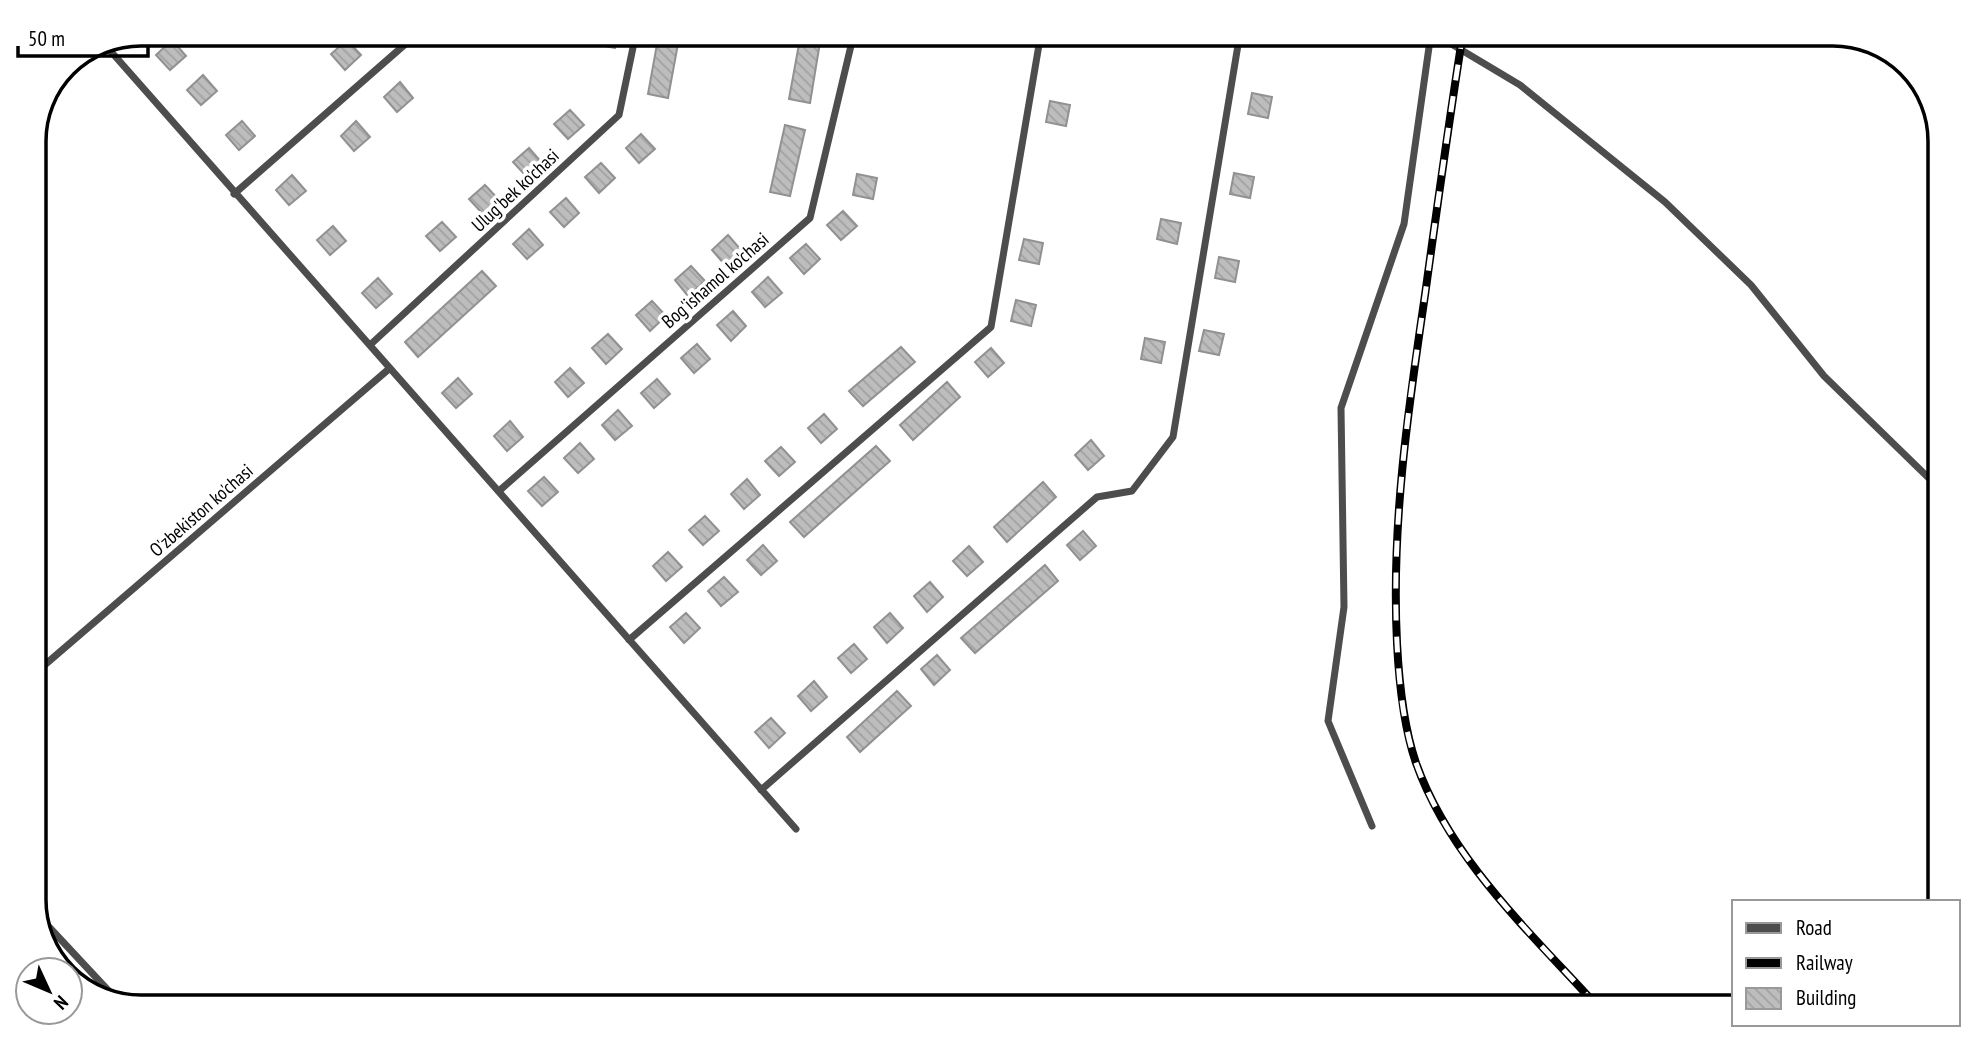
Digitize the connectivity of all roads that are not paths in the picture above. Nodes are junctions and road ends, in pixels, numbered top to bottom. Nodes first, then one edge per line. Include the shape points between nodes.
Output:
1 (404, 45) edge
2 (634, 45) edge
3 (851, 45) edge
4 (1039, 45) edge
5 (1238, 45) edge
6 (1430, 45) edge
7 (1452, 45) edge
8 (110, 51) edge
9 (234, 194) junction
10 (370, 345) junction
11 (390, 368) junction
12 (1928, 477) edge
13 (499, 491) junction
14 (629, 639) junction
15 (46, 665) edge
16 (761, 790) junction
17 (1372, 826) dead end
18 (796, 829) dead end
19 (51, 929) edge
20 (104, 987) edge

1 - 9 street
2 - 10 street, Ulug'bek ko'chasi via 619,116
3 - 13 street, Bog'ishamol ko'chasi via 810,218
4 - 14 street via 991,327
5 - 16 street via 1173,437 1132,491 1097,497
6 - 17 street via 1404,224 1341,408 1344,607 1328,721
7 - 12 street via 1520,85 1665,202 1751,285 1824,376
8 - 9 street
9 - 10 street
10 - 11 street
11 - 13 street
11 - 15 street, O'zbekiston ko'chasi
13 - 14 street
14 - 16 street
16 - 18 street
19 - 20 street

